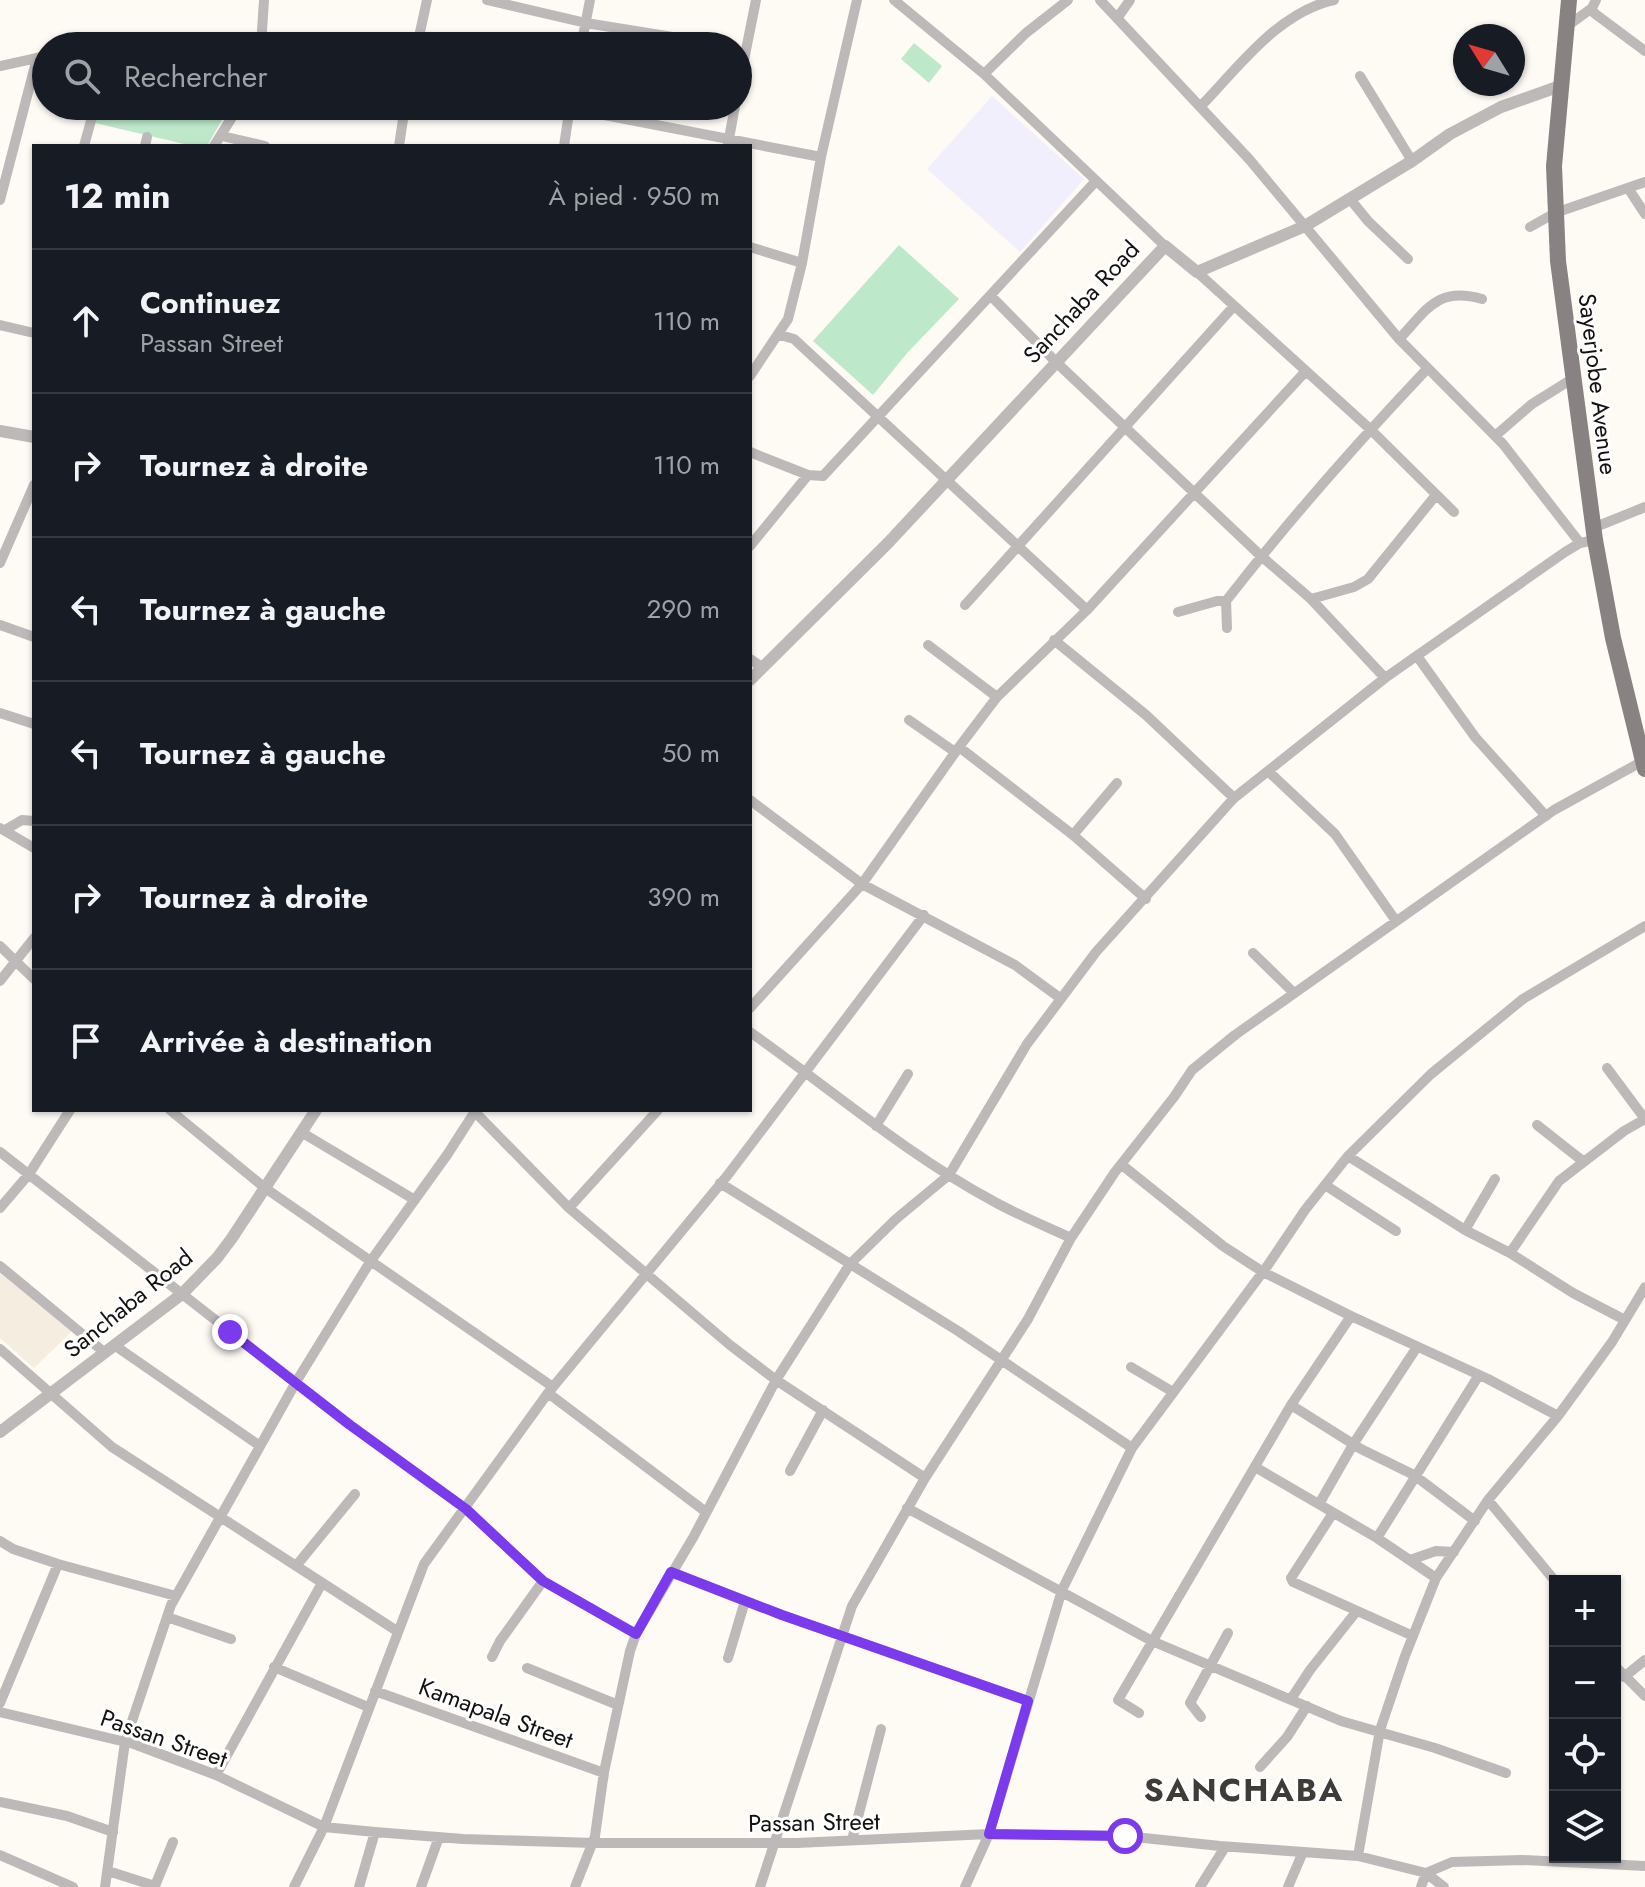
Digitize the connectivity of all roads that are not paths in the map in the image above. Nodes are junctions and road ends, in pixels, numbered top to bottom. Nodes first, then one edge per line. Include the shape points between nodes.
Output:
1 (264, 0) edge
2 (427, 0) edge
3 (487, 0) edge
4 (590, 0) edge
5 (756, 0) edge
6 (857, 0) edge
7 (894, 0) edge
8 (1068, 0) edge
9 (1100, 0) edge
10 (1130, 0) edge
11 (1334, 0) edge
12 (1569, 0) edge
13 (1594, 4) edge
14 (1118, 17) junction
15 (586, 23) junction
16 (1566, 27) junction
17 (262, 32) edge
18 (420, 32) edge
19 (584, 32) edge
20 (642, 32) edge
21 (747, 32) edge
22 (1645, 51) edge
23 (32, 59) edge
24 (0, 66) edge
25 (984, 74) junction
26 (1360, 76) dead end
27 (1560, 86) junction
28 (32, 91) edge
29 (1200, 107) junction
30 (91, 120) edge
31 (231, 120) edge
32 (403, 120) edge
33 (565, 120) edge
34 (624, 120) edge
35 (732, 120) edge
36 (222, 136) junction
37 (728, 143) edge
38 (85, 144) edge
39 (216, 144) edge
40 (256, 144) edge
41 (399, 144) edge
42 (564, 144) edge
43 (752, 147) edge
44 (821, 157) junction
45 (1412, 161) junction
46 (1096, 181) junction
47 (1645, 182) edge
48 (1628, 188) junction
49 (1350, 199) junction
50 (0, 200) edge
51 (1555, 213) junction
52 (1645, 214) edge
53 (1305, 226) junction
54 (1530, 227) dead end
55 (1165, 246) junction
56 (752, 248) edge
57 (1408, 259) dead end
58 (802, 263) junction
59 (1197, 272) junction
60 (992, 297) junction
61 (1482, 299) dead end
62 (1234, 306) junction
63 (0, 325) edge
64 (32, 331) edge
65 (780, 335) junction
66 (1399, 339) junction
67 (1056, 362) junction
68 (1427, 369) junction
69 (1305, 372) junction
70 (752, 373) edge
71 (1572, 379) junction
72 (878, 420) junction
73 (1125, 426) junction
74 (1370, 429) junction
75 (0, 431) edge
76 (1495, 436) junction
77 (32, 437) edge
78 (752, 453) edge
79 (808, 475) junction
80 (946, 481) junction
81 (32, 490) edge
82 (1194, 492) junction
83 (1436, 495) junction
84 (1645, 507) edge
85 (1454, 512) dead end
86 (1590, 537) junction
87 (752, 542) edge
88 (1020, 547) junction
89 (1261, 556) junction
90 (0, 563) edge
91 (1311, 599) junction
92 (1226, 601) junction
93 (965, 605) dead end
94 (1087, 610) junction
95 (1178, 612) dead end
96 (0, 625) edge
97 (1227, 628) dead end
98 (32, 636) edge
99 (1054, 640) junction
100 (928, 645) dead end
101 (1417, 656) junction
102 (752, 660) edge
103 (762, 667) junction
104 (752, 678) edge
105 (1385, 678) junction
106 (997, 697) junction
107 (0, 713) edge
108 (909, 720) dead end
109 (32, 723) edge
110 (1641, 740) edge
111 (957, 750) junction
112 (1644, 765) edge
113 (1269, 772) junction
114 (1117, 783) dead end
115 (1234, 798) junction
116 (752, 802) edge
117 (1546, 816) junction
118 (32, 821) edge
119 (2, 829) edge
120 (1073, 835) junction
121 (32, 847) edge
122 (862, 884) junction
123 (1146, 899) junction
124 (924, 915) junction
125 (1396, 921) junction
126 (1645, 926) edge
127 (32, 941) edge
128 (0, 946) edge
129 (1253, 953) dead end
130 (16, 962) junction
131 (32, 977) edge
132 (0, 981) edge
133 (1294, 993) junction
134 (1060, 998) junction
135 (752, 1006) edge
136 (752, 1033) edge
137 (1607, 1068) dead end
138 (805, 1071) junction
139 (908, 1074) dead end
140 (69, 1112) edge
141 (177, 1112) edge
142 (315, 1112) edge
143 (473, 1112) edge
144 (476, 1112) edge
145 (656, 1112) edge
146 (1537, 1125) dead end
147 (876, 1126) junction
148 (301, 1132) junction
149 (0, 1152) edge
150 (1348, 1156) junction
151 (1584, 1162) junction
152 (1122, 1165) junction
153 (29, 1174) junction
154 (949, 1175) junction
155 (1495, 1179) dead end
156 (720, 1183) junction
157 (1325, 1185) junction
158 (265, 1188) junction
159 (415, 1200) junction
160 (0, 1208) edge
161 (569, 1208) junction
162 (1465, 1230) junction
163 (1396, 1231) dead end
164 (1071, 1238) junction
165 (1510, 1253) junction
166 (370, 1262) junction
167 (850, 1264) junction
168 (0, 1266) edge
169 (1263, 1272) junction
170 (646, 1274) junction
171 (1645, 1287) edge
172 (182, 1294) junction
173 (1351, 1316) junction
174 (1625, 1320) junction
175 (1417, 1347) junction
176 (109, 1348) junction
177 (0, 1349) edge
178 (1002, 1361) junction
179 (1131, 1367) dead end
180 (1479, 1375) junction
181 (776, 1380) junction
182 (296, 1382) junction
183 (551, 1390) junction
184 (1173, 1392) junction
185 (51, 1393) junction
186 (1291, 1405) junction
187 (823, 1410) junction
188 (1558, 1416) junction
189 (0, 1432) edge
190 (1354, 1443) junction
191 (260, 1446) junction
192 (1132, 1448) junction
193 (1255, 1467) junction
194 (790, 1471) dead end
195 (1414, 1475) junction
196 (925, 1478) junction
197 (355, 1494) dead end
198 (1488, 1500) junction
199 (1319, 1504) junction
200 (907, 1508) junction
201 (466, 1509) junction
202 (706, 1512) junction
203 (1333, 1513) junction
204 (220, 1514) junction
205 (1475, 1521) junction
206 (1377, 1538) junction
207 (0, 1541) edge
208 (1454, 1552) junction
209 (1410, 1560) junction
210 (58, 1564) junction
211 (296, 1566) junction
212 (671, 1572) junction
213 (1550, 1575) edge
214 (1436, 1578) junction
215 (543, 1581) junction
216 (322, 1583) junction
217 (1062, 1590) junction
218 (176, 1596) junction
219 (745, 1601) junction
220 (1356, 1612) junction
221 (167, 1617) junction
222 (397, 1631) junction
223 (1228, 1633) dead end
224 (636, 1634) junction
225 (842, 1635) junction
226 (1413, 1636) junction
227 (231, 1639) dead end
228 (1152, 1641) junction
229 (492, 1657) dead end
230 (728, 1658) dead end
231 (1645, 1660) edge
232 (1211, 1666) junction
233 (274, 1667) junction
234 (527, 1668) dead end
235 (1621, 1673) edge
236 (1624, 1677) junction
237 (375, 1691) junction
238 (1645, 1696) edge
239 (1291, 1699) junction
240 (1028, 1701) junction
241 (0, 1703) edge
242 (618, 1705) junction
243 (1307, 1706) junction
244 (368, 1707) junction
245 (0, 1712) edge
246 (1139, 1713) dead end
247 (1201, 1717) dead end
248 (881, 1729) dead end
249 (1380, 1730) junction
250 (125, 1742) junction
251 (1260, 1767) dead end
252 (1506, 1773) dead end
253 (216, 1775) junction
254 (0, 1802) edge
255 (324, 1827) junction
256 (113, 1832) junction
257 (375, 1832) junction
258 (989, 1834) junction
259 (439, 1837) junction
260 (852, 1840) junction
261 (173, 1842) dead end
262 (594, 1843) junction
263 (775, 1844) junction
264 (1225, 1847) junction
265 (1303, 1852) junction
266 (0, 1855) edge
267 (1358, 1856) junction
268 (1452, 1862) junction
269 (1645, 1866) edge
270 (108, 1871) junction
271 (1426, 1873) junction
272 (73, 1887) edge
273 (105, 1887) edge
274 (294, 1887) edge
275 (359, 1887) edge
276 (421, 1887) edge
277 (575, 1887) edge
278 (760, 1887) edge
279 (965, 1887) edge
280 (1200, 1887) edge
281 (1288, 1887) edge
282 (1421, 1887) edge
283 (1445, 1887) edge

1 - 17 street
2 - 18 street
3 - 15 street
4 - 15 street
5 - 21 street
6 - 44 street
7 - 25 street
8 - 25 street
9 - 14 street
10 - 14 street
11 - 29 street via 1278,28
12 - 16 main road, Sayerjobe Avenue
13 - 16 street
13 - 22 street via 1594,13
14 - 29 street
15 - 19 street
15 - 20 street
16 - 27 main road, Sayerjobe Avenue
23 - 24 street
25 - 46 street
26 - 45 street
27 - 45 street via 1501,107
27 - 51 main road, Sayerjobe Avenue
28 - 50 street
29 - 53 street
30 - 38 street
31 - 36 street
32 - 41 street
33 - 42 street
34 - 37 street
35 - 37 street
36 - 39 street
36 - 40 street
43 - 44 street
44 - 58 street
45 - 49 street
46 - 55 street
46 - 60 street
47 - 48 street
48 - 51 street
48 - 52 street
49 - 53 street
49 - 57 street
51 - 54 street
51 - 71 main road, Sayerjobe Avenue
53 - 59 street
53 - 66 street
55 - 59 street, Sanchaba Road
55 - 67 street, Sanchaba Road
56 - 58 street
58 - 65 street
59 - 62 street
60 - 67 street
60 - 72 street
61 - 66 street via 1441,298
62 - 69 street
62 - 73 street
63 - 64 street
65 - 70 street
65 - 72 street via 794,339
66 - 68 street
67 - 73 street
67 - 80 street, Sanchaba Road
68 - 74 street
68 - 76 street
69 - 74 street
69 - 82 street
71 - 76 street
71 - 86 main road, Sayerjobe Avenue
72 - 79 street via 831,470 823,476
72 - 80 street
73 - 82 street
73 - 88 street
74 - 83 street
74 - 89 street
75 - 77 street
76 - 86 street
78 - 79 street
79 - 87 street
80 - 88 street
80 - 103 street, Sanchaba Road
81 - 90 street
82 - 89 street
82 - 94 street
83 - 85 street
83 - 91 street via 1368,579
84 - 86 street
86 - 101 street
86 - 110 main road, Sayerjobe Avenue
88 - 93 street
88 - 94 street
89 - 91 street
89 - 92 street
91 - 105 street
92 - 95 street
92 - 97 street
94 - 99 street
96 - 98 street
99 - 106 street
99 - 115 street via 1146,715
100 - 106 street
101 - 105 street
101 - 117 street via 1475,737
102 - 103 street
103 - 104 street, Sanchaba Road
105 - 113 street
106 - 111 street
107 - 109 street
108 - 111 street
110 - 112 main road, Sayerjobe Avenue
111 - 120 street
111 - 122 street
112 - 117 street
113 - 115 street
113 - 125 street via 1335,834
114 - 120 street
115 - 123 street
116 - 122 street
117 - 125 street
118 - 119 street
119 - 121 street
120 - 123 street
122 - 124 street
122 - 135 street
123 - 134 street
124 - 134 street via 1015,965
124 - 138 street
125 - 133 street
126 - 150 street via 1501,1016 1431,1074
127 - 130 street
128 - 130 street
129 - 133 street
130 - 131 street
130 - 132 street
133 - 152 street via 1192,1070
134 - 154 street
136 - 138 street
137 - 151 street via 1645,1119
138 - 147 street
138 - 156 street
139 - 147 street
140 - 153 street
141 - 158 street
142 - 148 street, Sanchaba Road
143 - 159 street
144 - 161 street
145 - 161 street
146 - 151 street
147 - 154 street
148 - 158 street, Sanchaba Road
148 - 159 street
149 - 153 street
150 - 157 street
150 - 162 street
151 - 165 street via 1559,1181
152 - 164 street
152 - 169 street
153 - 160 street
153 - 172 street
154 - 164 street
154 - 167 street
155 - 162 street
156 - 167 street
156 - 170 street
157 - 163 street
157 - 169 street
158 - 166 street
158 - 172 street, Sanchaba Road via 217,1258
159 - 166 street
161 - 170 street
162 - 165 street
164 - 178 street
165 - 174 street
166 - 182 street
166 - 183 street
167 - 178 street
167 - 181 street
168 - 176 street
169 - 173 street
169 - 184 street
170 - 181 street
170 - 183 street
171 - 174 street
172 - 176 street, Sanchaba Road
172 - 182 street
173 - 175 street
173 - 186 street
174 - 188 street
175 - 180 street
175 - 190 street
176 - 185 street, Sanchaba Road
176 - 191 street
177 - 185 street
178 - 192 street
178 - 196 street
179 - 184 street
180 - 188 street
180 - 195 street
181 - 187 street
181 - 202 street
182 - 191 street
182 - 201 street
183 - 201 street
183 - 202 street
184 - 192 street
185 - 189 street, Sanchaba Road
185 - 204 street via 112,1447
186 - 190 street
186 - 193 street
187 - 194 street
187 - 196 street
188 - 198 street
190 - 195 street
190 - 199 street
191 - 204 street
192 - 217 street
193 - 199 street
193 - 228 street
195 - 205 street
195 - 206 street
196 - 200 street
197 - 211 street
198 - 205 street
198 - 213 street
199 - 203 street
200 - 217 street
200 - 225 street via 852,1606
201 - 215 street
201 - 222 street via 424,1564
202 - 212 street
203 - 206 street
203 - 220 street via 1291,1578
204 - 211 street
204 - 218 street
205 - 208 street
206 - 209 street
207 - 210 street
208 - 209 street via 1436,1551
208 - 214 street
209 - 214 street
210 - 218 street
210 - 241 street
211 - 216 street
212 - 219 street
212 - 224 street
214 - 226 street
215 - 224 street
215 - 229 street
216 - 222 street
216 - 233 street
217 - 228 street
217 - 240 street
218 - 221 street
219 - 225 street
219 - 230 street
220 - 226 street
220 - 239 street
221 - 227 street
221 - 250 street
222 - 237 street
223 - 232 street
224 - 242 street
225 - 240 street
225 - 263 street
226 - 249 street
228 - 232 street
228 - 246 street via 1118,1700
231 - 236 street
232 - 239 street
232 - 247 street via 1190,1703
233 - 244 street
233 - 253 street
234 - 242 street
235 - 236 street
236 - 238 street
237 - 244 street
237 - 262 street, Kamapala Street via 604,1773
239 - 243 street
240 - 258 street
242 - 262 street
243 - 249 street
243 - 251 street
244 - 255 street
245 - 250 street, Passan Street
248 - 260 street
249 - 252 street
249 - 267 street
250 - 253 street, Passan Street
250 - 256 street
253 - 255 street, Passan Street
254 - 256 street
255 - 257 street, Passan Street
255 - 274 street
256 - 270 street
257 - 259 street, Passan Street
257 - 275 street
258 - 260 street, Passan Street
258 - 264 street, Passan Street via 1125,1836
258 - 279 street
259 - 262 street, Passan Street
259 - 276 street
260 - 263 street, Passan Street
261 - 270 street via 155,1886
262 - 263 street, Passan Street
262 - 277 street
263 - 278 street
264 - 265 street, Passan Street
264 - 280 street
265 - 267 street, Passan Street
265 - 281 street
266 - 272 street
267 - 271 street, Passan Street
268 - 269 street
268 - 271 street
268 - 283 street
270 - 273 street
271 - 282 street
271 - 283 street

